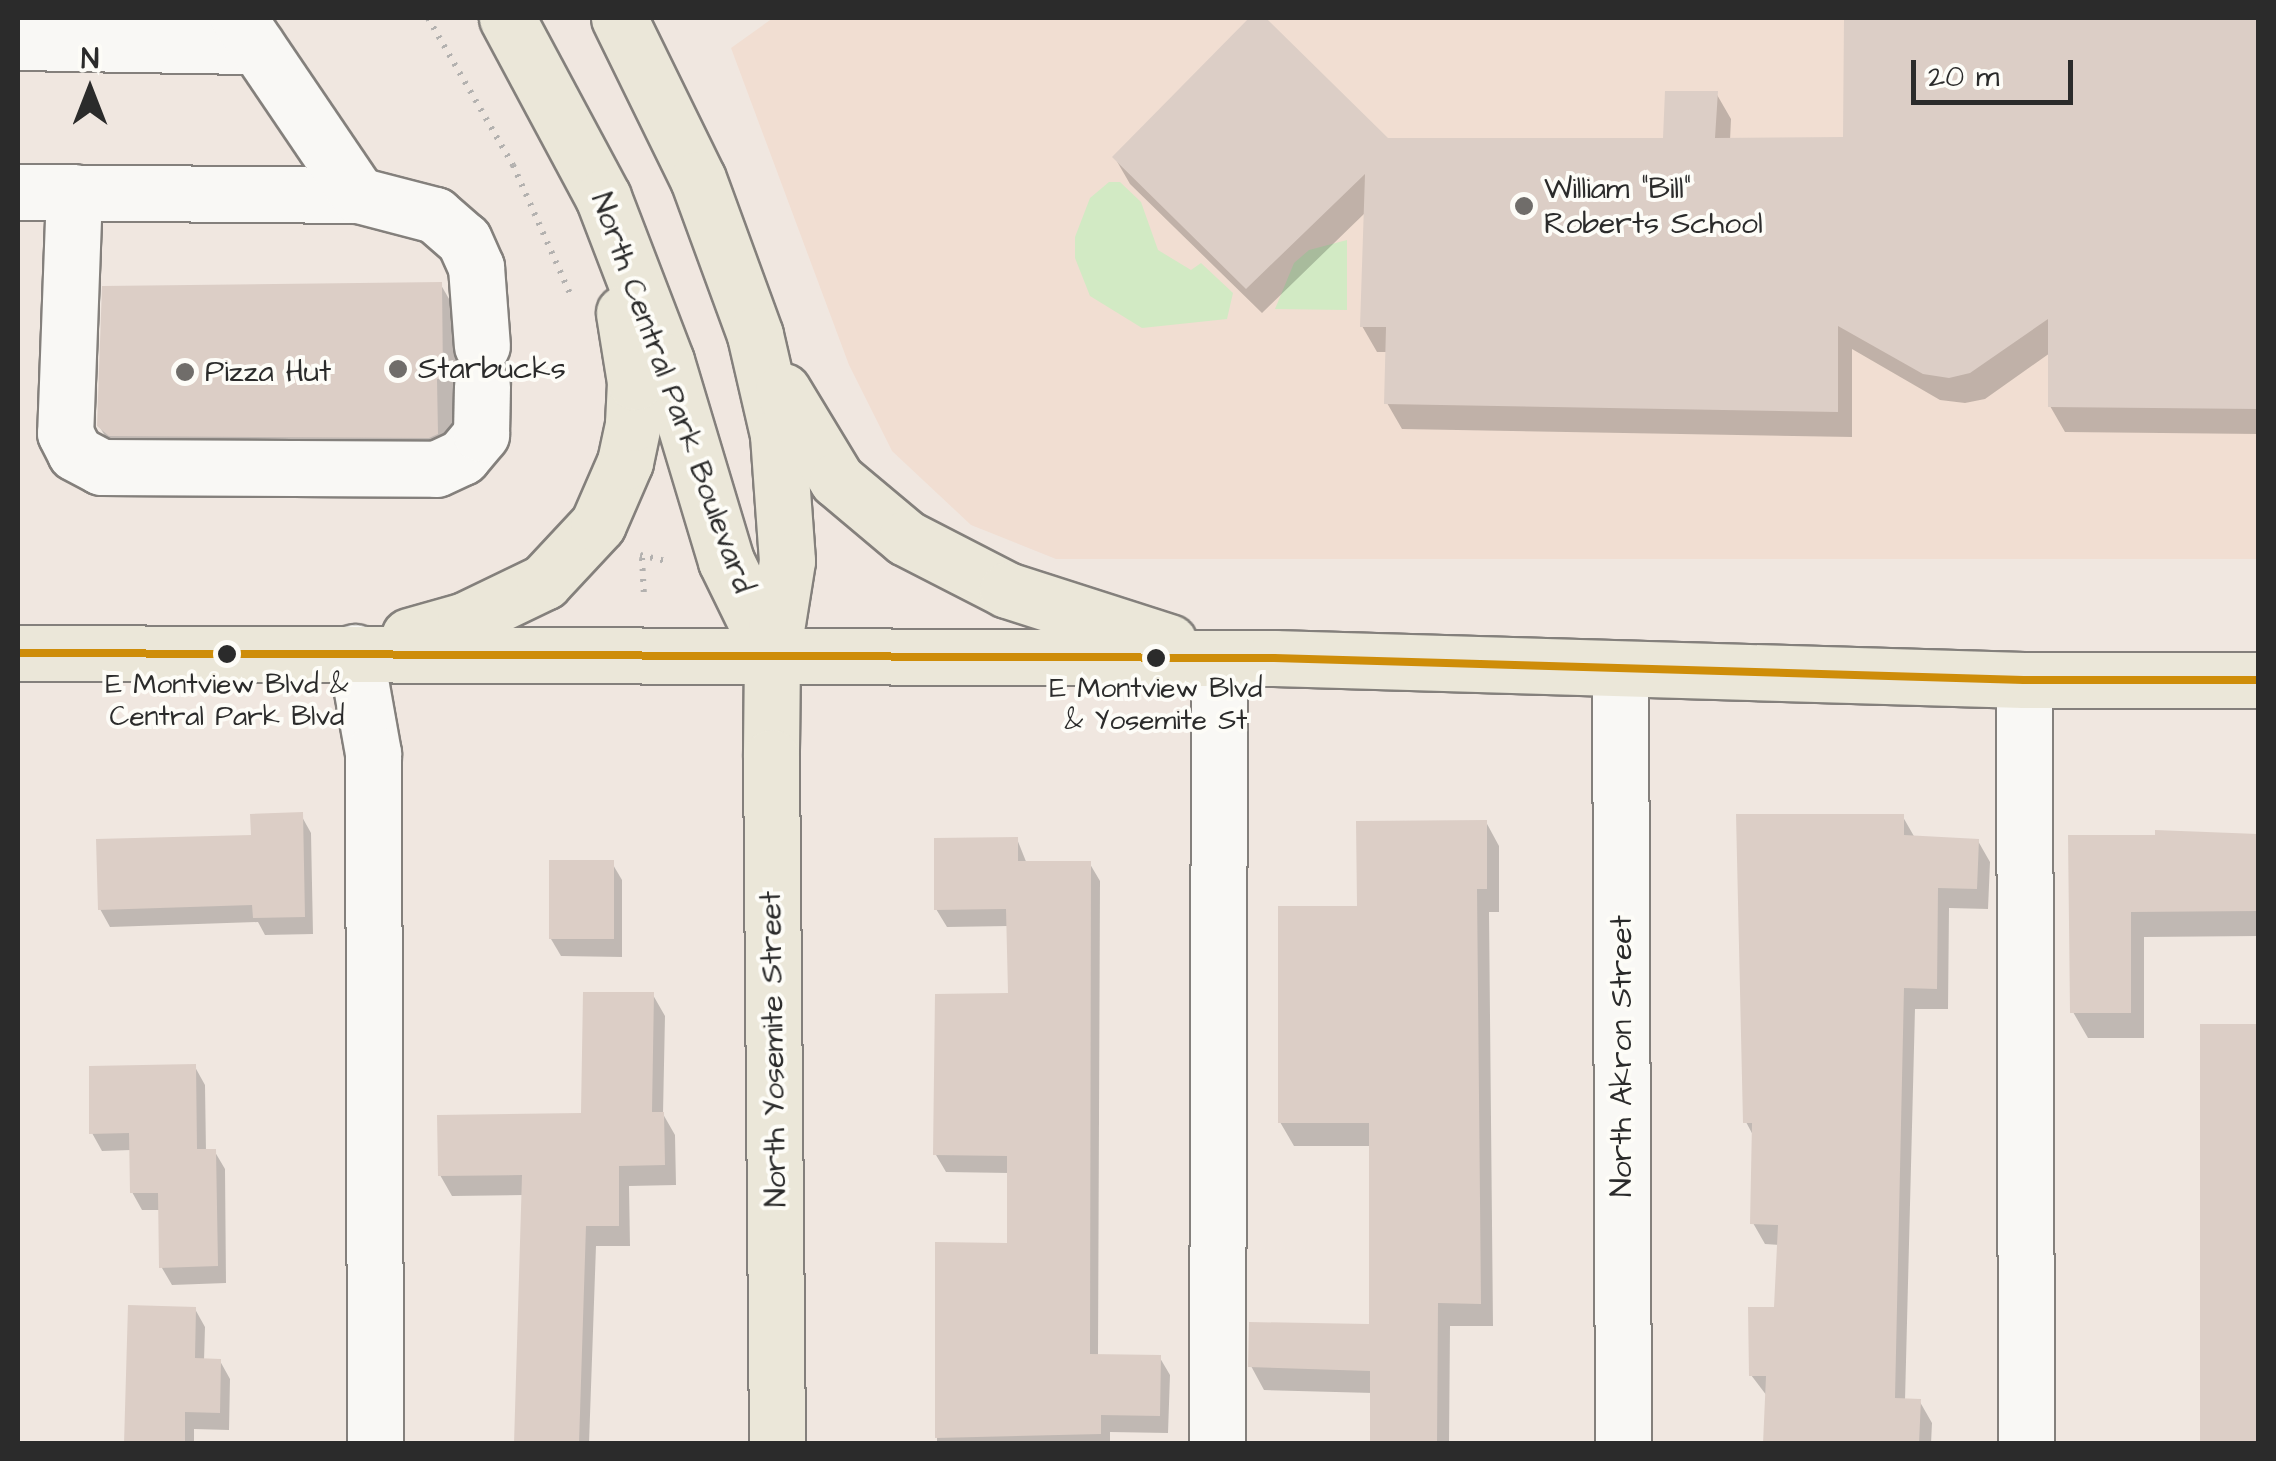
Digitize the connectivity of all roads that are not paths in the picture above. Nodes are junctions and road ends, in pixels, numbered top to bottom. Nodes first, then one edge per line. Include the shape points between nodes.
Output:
1 (507, 18) edge
2 (633, 22) edge
3 (247, 32) edge
4 (18, 42) edge
5 (18, 192) edge
6 (74, 192) junction
7 (358, 195) junction
8 (603, 197) junction
9 (755, 335) junction
10 (355, 652) junction
11 (18, 653) edge
12 (772, 655) junction
13 (1219, 658) junction
14 (1620, 668) junction
15 (2024, 680) junction
16 (2258, 680) edge
17 (375, 1444) edge
18 (777, 1444) edge
19 (1217, 1444) edge
20 (1623, 1444) edge
21 (2026, 1444) edge

1 - 8 main road, North Central Park Boulevard
2 - 9 main road, North Central Park Boulevard
3 - 4 street
3 - 7 street
5 - 6 street
6 - 7 street
6 - 7 street via 65,433 76,454 101,467 436,469 462,457 481,434 476,267 464,240 435,215
8 - 10 main road via 634,382 625,462 598,524 544,582 510,601
8 - 12 main road, North Central Park Boulevard via 666,361 726,562
9 - 12 main road, North Central Park Boulevard via 778,436 785,524 786,578
9 - 13 main road via 812,447 869,513 1007,590
10 - 11 main road
10 - 12 main road
10 - 17 street via 374,753
12 - 13 main road
12 - 18 main road, North Yosemite Street
13 - 14 main road
13 - 19 street
14 - 15 main road
14 - 20 street, North Akron Street
15 - 16 main road
15 - 21 street

